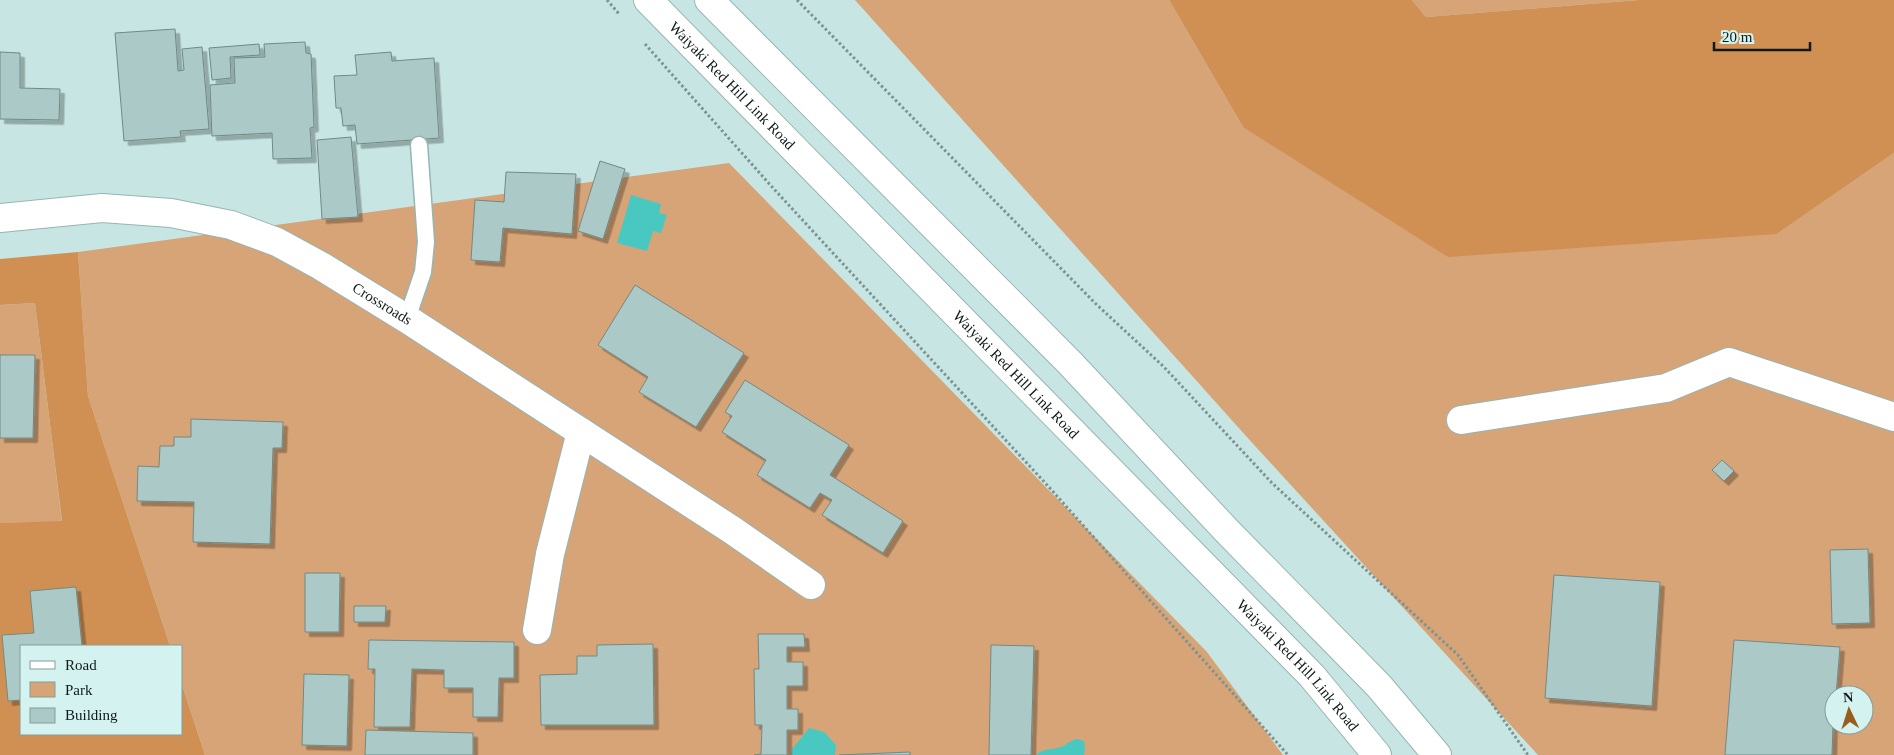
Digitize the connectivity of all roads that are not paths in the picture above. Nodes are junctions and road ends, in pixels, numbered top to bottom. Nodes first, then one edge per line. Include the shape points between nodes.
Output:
1 (648, 0) edge
2 (709, 0) edge
3 (419, 145) dead end
4 (0, 218) edge
5 (407, 319) junction
6 (1894, 417) edge
7 (1461, 420) dead end
8 (581, 432) junction
9 (811, 585) dead end
10 (537, 630) dead end
11 (1377, 755) edge
12 (1437, 755) edge

1 - 11 main road, Waiyaki Red Hill Link Road via 1312,676
2 - 12 main road via 1070,363 1226,530 1379,686
3 - 5 lane via 426,242 423,272
4 - 5 main road, Crossroads via 102,208 171,213 231,225 284,246
5 - 8 main road, Crossroads
6 - 7 main road via 1729,362 1666,388
8 - 9 main road, Crossroads via 721,522
8 - 10 main road via 550,554

